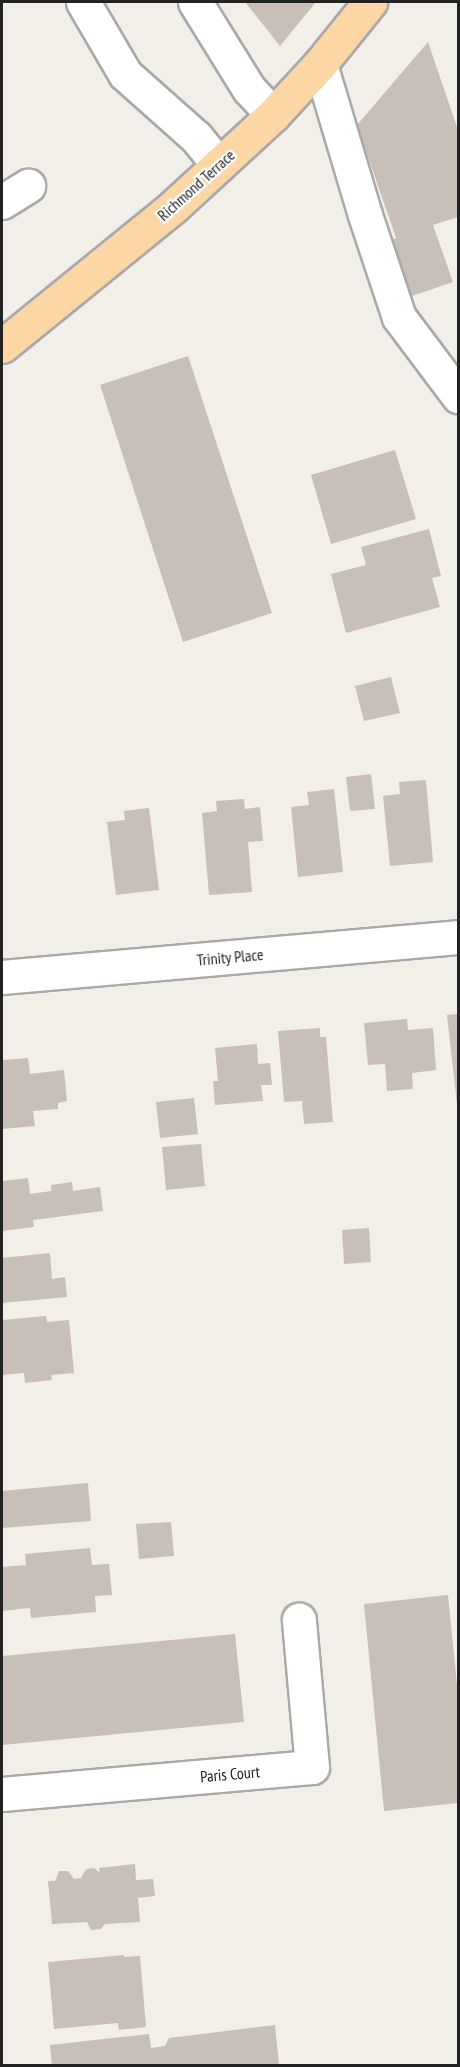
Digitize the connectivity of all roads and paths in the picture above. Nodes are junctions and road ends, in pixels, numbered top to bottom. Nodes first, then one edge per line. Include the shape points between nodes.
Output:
1 (83, 2) edge
2 (195, 2) edge
3 (370, 2) edge
4 (320, 64) junction
5 (273, 115) junction
6 (219, 165) junction
7 (2, 346) edge
8 (459, 396) edge
9 (459, 937) edge
10 (2, 977) edge
11 (299, 1620) dead end
12 (2, 1794) edge

1 - 6 street via 125,74 196,137
2 - 5 street via 249,89
3 - 4 main road, Richmond Terrace
4 - 5 main road, Richmond Terrace
4 - 8 street via 399,317
5 - 6 main road, Richmond Terrace
6 - 7 main road, Richmond Terrace
9 - 10 street, Trinity Place
11 - 12 street, Paris Court via 312,1767

